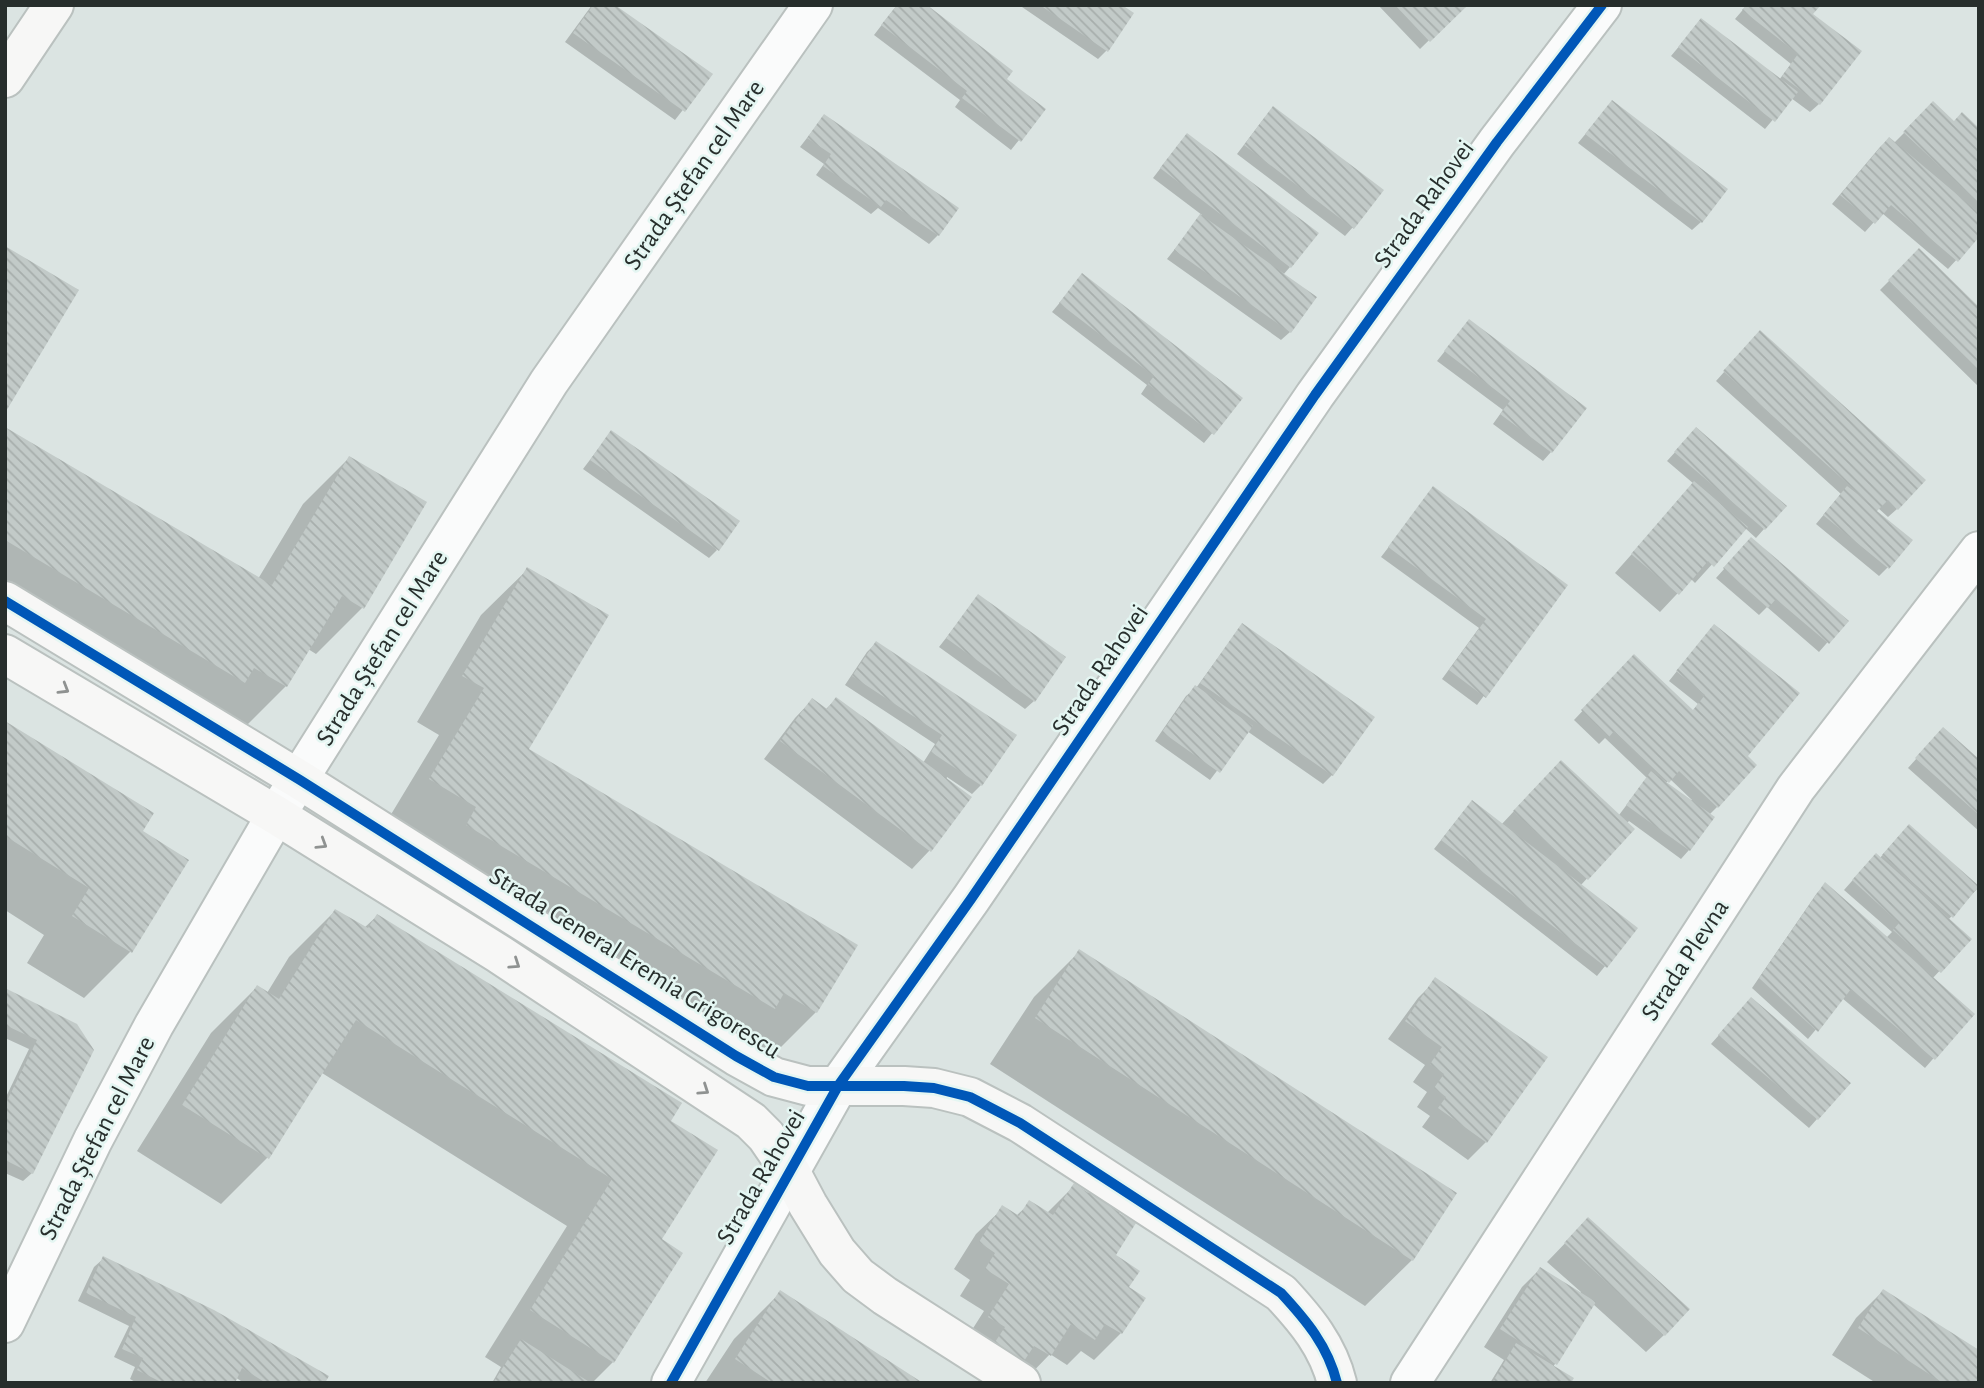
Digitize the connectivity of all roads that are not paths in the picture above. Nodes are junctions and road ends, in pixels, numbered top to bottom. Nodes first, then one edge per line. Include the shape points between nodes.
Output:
1 (54, 5) edge
2 (813, 5) edge
3 (1602, 5) edge
4 (5, 78) edge
5 (1979, 551) edge
6 (5, 601) edge
7 (5, 654) edge
8 (300, 780) junction
9 (276, 815) junction
10 (838, 1086) junction
11 (790, 1171) junction
12 (5, 1323) edge
13 (676, 1381) edge
14 (1021, 1383) edge
15 (1337, 1383) edge
16 (1410, 1383) edge

1 - 4 street
2 - 8 street, Strada Ștefan cel Mare via 549,382
3 - 10 street, Strada Rahovei via 1315,395 971,900
5 - 16 street, Strada Plevna via 1796,788
6 - 8 street, Strada General Eremia Grigorescu
7 -> 9 street
8 - 9 street, Strada Ștefan cel Mare
8 - 10 street, Strada General Eremia Grigorescu via 736,1056 774,1077 808,1086
9 -> 11 street via 499,954 751,1121
9 - 12 street, Strada Ștefan cel Mare via 154,1025
10 - 11 street, Strada Rahovei
10 - 15 street, Strada General Eremia Grigorescu via 934,1088 970,1097 1020,1123 1281,1293 1323,1344
11 - 13 street, Strada Rahovei
11 - 14 street via 837,1252 858,1276

